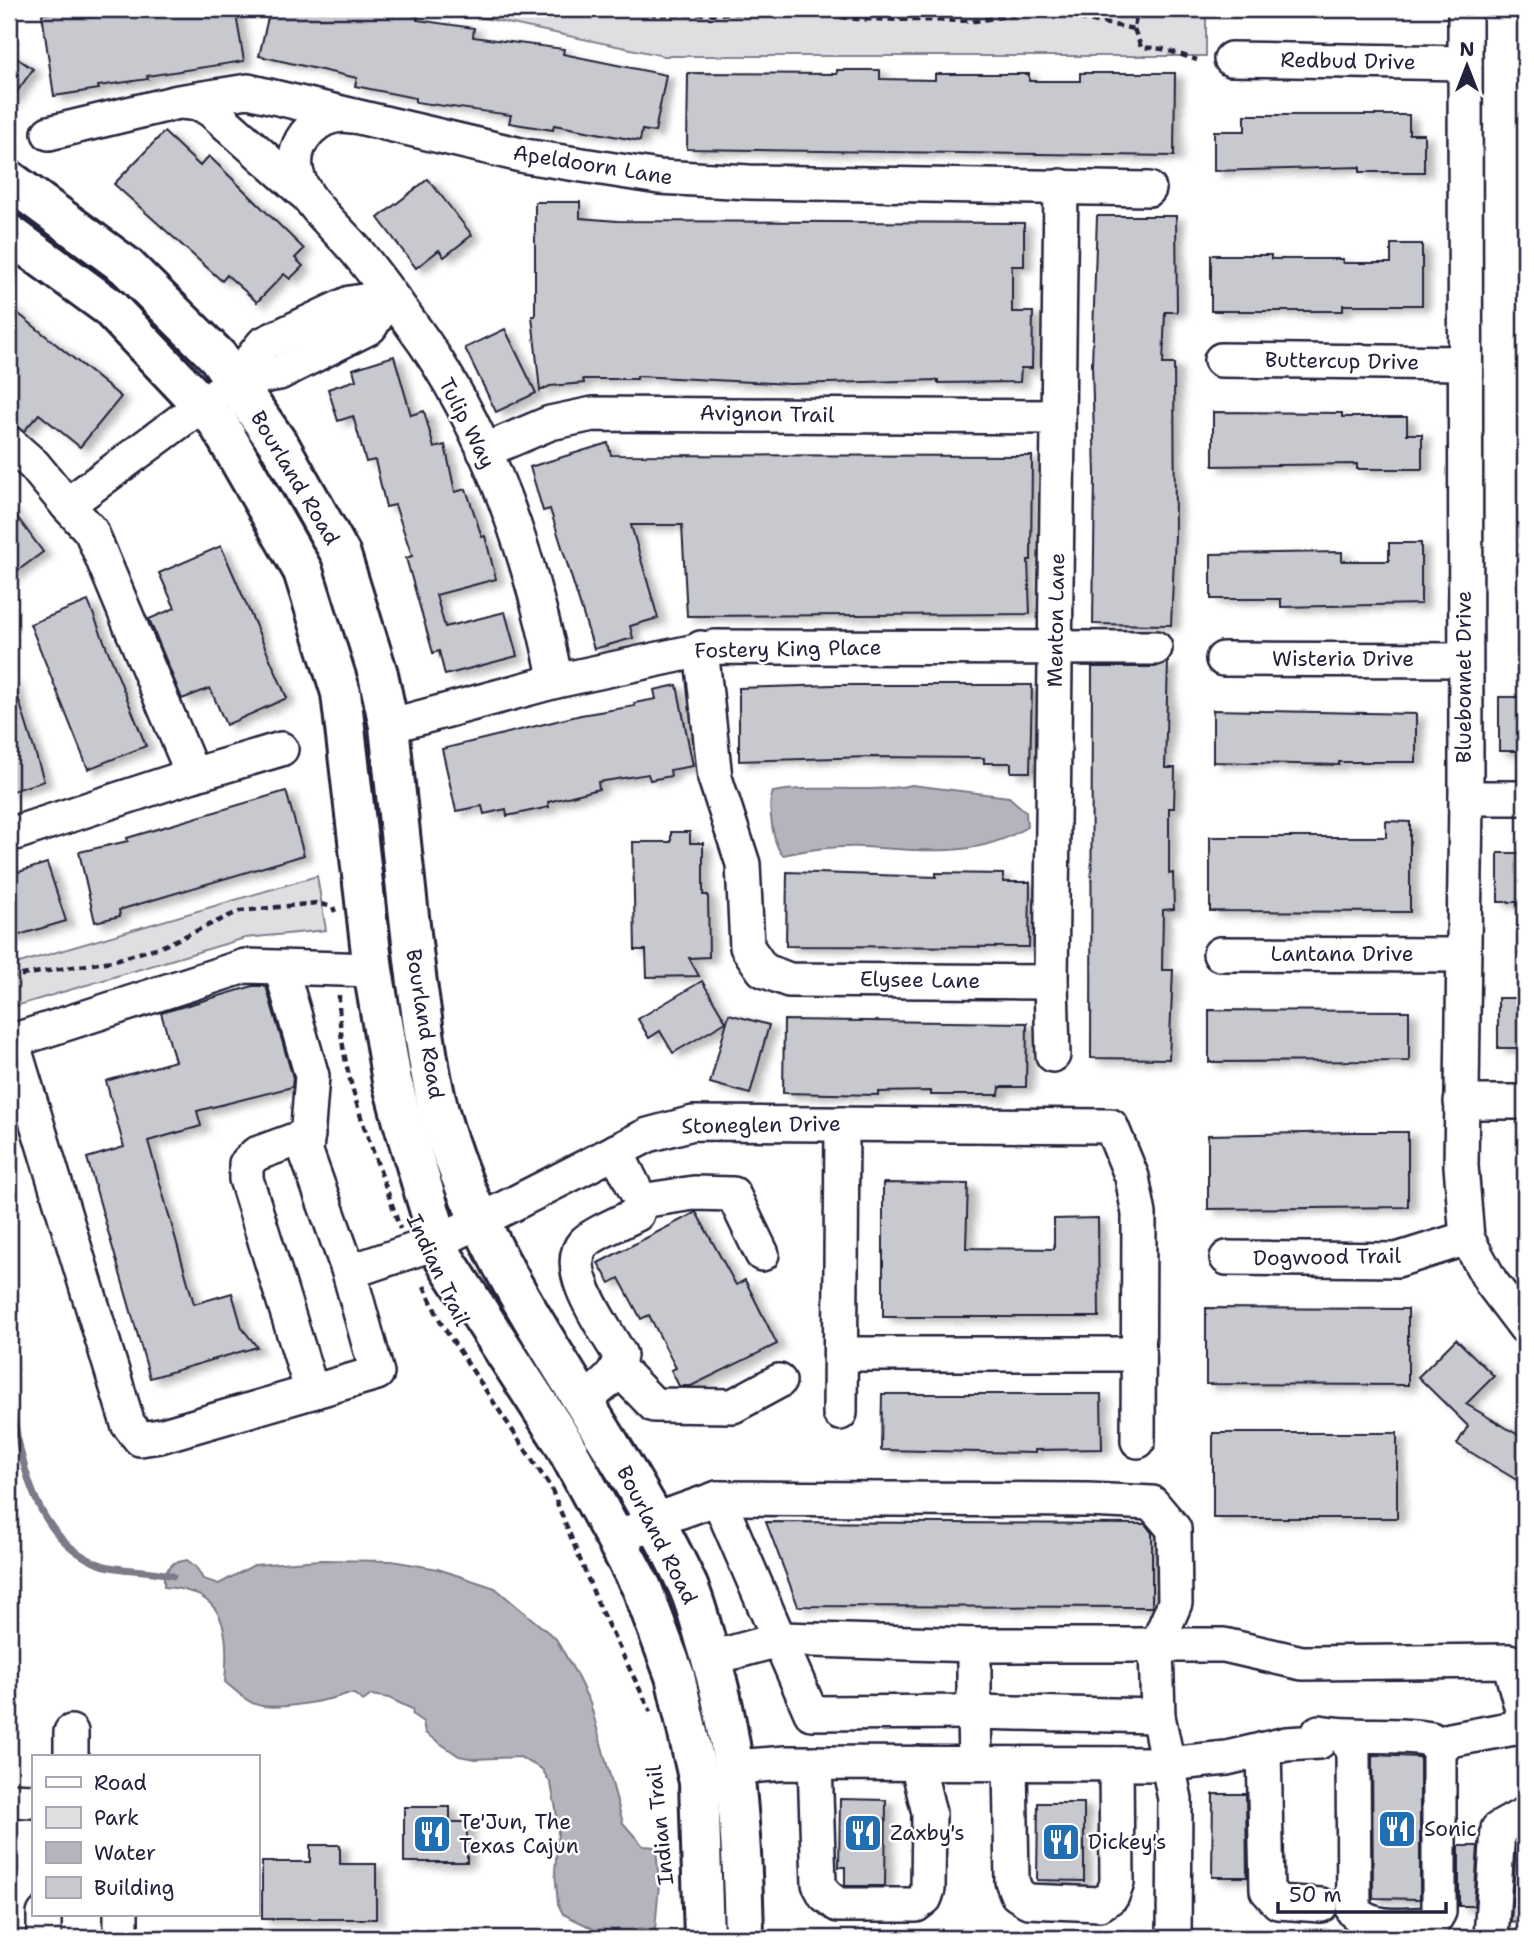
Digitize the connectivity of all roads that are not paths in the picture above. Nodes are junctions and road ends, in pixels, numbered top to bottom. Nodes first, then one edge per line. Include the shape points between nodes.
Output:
1 (1465, 9) edge
2 (1231, 60) dead end
3 (1465, 63) junction
4 (178, 102) junction
5 (355, 116) junction
6 (49, 133) dead end
7 (9, 180) edge
8 (1061, 186) junction
9 (1149, 188) dead end
10 (310, 199) junction
11 (9, 234) edge
12 (389, 297) junction
13 (1221, 360) dead end
14 (1464, 363) junction
15 (234, 381) junction
16 (203, 405) junction
17 (1058, 417) junction
18 (9, 443) edge
19 (484, 451) junction
20 (67, 505) junction
21 (701, 648) junction
22 (1056, 648) junction
23 (1155, 648) dead end
24 (1223, 659) dead end
25 (1464, 660) junction
26 (556, 681) junction
27 (389, 726) junction
28 (281, 748) dead end
29 (193, 775) junction
30 (1466, 798) junction
31 (1525, 799) edge
32 (9, 835) edge
33 (1220, 954) dead end
34 (1463, 955) junction
35 (281, 968) junction
36 (356, 970) junction
37 (1051, 982) junction
38 (1053, 1055) dead end
39 (1461, 1102) junction
40 (1525, 1102) edge
41 (842, 1124) junction
42 (308, 1135) junction
43 (616, 1151) junction
44 (641, 1201) junction
45 (479, 1219) junction
46 (1467, 1238) junction
47 (423, 1247) junction
48 (762, 1254) dead end
49 (1227, 1258) dead end
50 (349, 1272) junction
51 (1525, 1327) edge
52 (841, 1354) junction
53 (1138, 1354) junction
54 (618, 1368) junction
55 (779, 1381) dead end
56 (312, 1392) junction
57 (584, 1400) junction
58 (841, 1413) dead end
59 (1138, 1441) dead end
60 (718, 1498) junction
61 (653, 1521) junction
62 (616, 1540) junction
63 (782, 1639) junction
64 (974, 1645) junction
65 (1156, 1647) junction
66 (712, 1658) junction
67 (974, 1712) junction
68 (1158, 1716) junction
69 (1525, 1723) edge
70 (1328, 1737) junction
71 (1264, 1749) junction
72 (1440, 1751) junction
73 (815, 1763) junction
74 (917, 1763) junction
75 (975, 1763) junction
76 (1010, 1764) junction
77 (1115, 1764) junction
78 (1167, 1764) junction
79 (735, 1767) junction
80 (9, 1800) edge
81 (32, 1801) edge
82 (1525, 1814) edge
83 (44, 1916) edge
84 (121, 1916) edge
85 (1363, 1921) junction
86 (44, 1938) edge
87 (121, 1938) edge
88 (704, 1938) edge
89 (744, 1938) edge
90 (1174, 1938) edge
91 (1492, 1938) edge

1 - 3 street, Bluebonnet Drive
2 - 3 street, Redbud Drive
3 - 14 street, Bluebonnet Drive
4 - 5 street, Apeldoorn Lane via 248,91
4 - 6 street, Apeldoorn Lane
4 - 10 street, Tulip Way via 201,104 212,111
5 - 8 street, Apeldoorn Lane via 536,159 659,177
5 - 10 street, Tulip Way via 324,119 301,141 296,172
7 - 15 main road, Bourland Road via 126,266 218,357
8 - 9 street, Apeldoorn Lane
8 - 17 street, Menton Lane
10 - 12 street, Tulip Way
11 - 16 main road, Bourland Road via 109,307
12 - 15 street via 350,303 262,344
12 - 19 street, Tulip Way via 439,367
13 - 14 street, Buttercup Drive
14 - 25 street, Bluebonnet Drive
15 - 16 street
15 - 27 main road, Bourland Road via 281,448 341,555
16 - 20 street
16 - 36 main road, Bourland Road via 217,421 303,571 341,693
17 - 19 street, Avignon Trail via 593,414 550,423
17 - 22 street, Menton Lane
18 - 20 street
19 - 26 street, Tulip Way via 530,571
20 - 29 street via 91,531
21 - 22 street, Fostery King Place
21 - 26 street, Fostery King Place
21 - 37 street, Elysee Lane via 715,778 743,864 747,947 763,970 789,980
22 - 23 street, Fostery King Place
22 - 37 street, Menton Lane
24 - 25 street, Wisteria Drive
25 - 30 street, Bluebonnet Drive
26 - 27 street, Fostery King Place
27 - 45 main road, Bourland Road via 430,1078 448,1142
28 - 29 street
29 - 32 street
30 - 31 street
30 - 34 street, Bluebonnet Drive
33 - 34 street, Lantana Drive
34 - 39 street, Bluebonnet Drive
35 - 36 street
35 - 42 street via 312,1076
35 - 56 street via 246,966 12,1041 128,1424 141,1439 160,1436
36 - 47 main road, Bourland Road via 392,1081
37 - 38 street, Menton Lane
39 - 40 street
39 - 46 street, Bluebonnet Drive
41 - 43 street, Stoneglen Drive via 685,1124
41 - 52 street
41 - 53 street, Stoneglen Drive via 1111,1126 1132,1177 1139,1214
42 - 50 street via 306,1152
42 - 56 street via 256,1154 246,1164 246,1179
43 - 44 street
43 - 45 street, Stoneglen Drive
44 - 48 street via 694,1193 733,1194
44 - 54 street via 637,1214 585,1243 577,1257 578,1279 620,1355
45 - 47 street, Stoneglen Drive
45 - 57 main road, Bourland Road via 513,1288
46 - 49 street, Dogwood Trail via 1397,1260
46 - 51 street, Bluebonnet Drive via 1491,1282
47 - 50 street, Stoneglen Drive
47 - 62 main road, Bourland Road via 444,1258 563,1443
50 - 56 street via 377,1373
52 - 53 street
52 - 58 street
53 - 59 street
54 - 55 street via 654,1405 733,1406
54 - 57 street via 610,1381
57 - 61 main road, Bourland Road
60 - 61 street
60 - 63 street
60 - 65 street via 1152,1503 1174,1529 1175,1603
61 - 62 street
61 - 66 main road, Bourland Road via 688,1585
62 - 88 main road, Bourland Road via 647,1600 676,1676 689,1727 699,1782
63 - 64 street
63 - 66 street
63 - 67 street via 811,1713
64 - 65 street
64 - 67 street
65 - 68 street
65 - 69 street via 1224,1645 1302,1663 1509,1661
66 - 79 main road, Bourland Road
67 - 68 street
67 - 75 street
68 - 78 street
69 - 72 street via 1450,1740
70 - 71 street
70 - 72 street via 1400,1733 1431,1739
70 - 85 street via 1353,1752 1352,1897 1354,1912
71 - 78 street
71 - 85 street via 1267,1890 1278,1902
72 - 85 street via 1439,1912 1432,1924
73 - 74 street
73 - 74 street via 819,1884 838,1905 916,1905 925,1898 929,1813
73 - 79 street
74 - 75 street
75 - 76 street
76 - 77 street
76 - 77 street via 1012,1881 1017,1894 1028,1901 1100,1904 1112,1896 1117,1883
77 - 78 street
78 - 90 street via 1175,1799
79 - 89 main road, Bourland Road via 742,1831
80 - 81 street
82 - 91 street via 1497,1829
83 - 86 street
84 - 87 street

